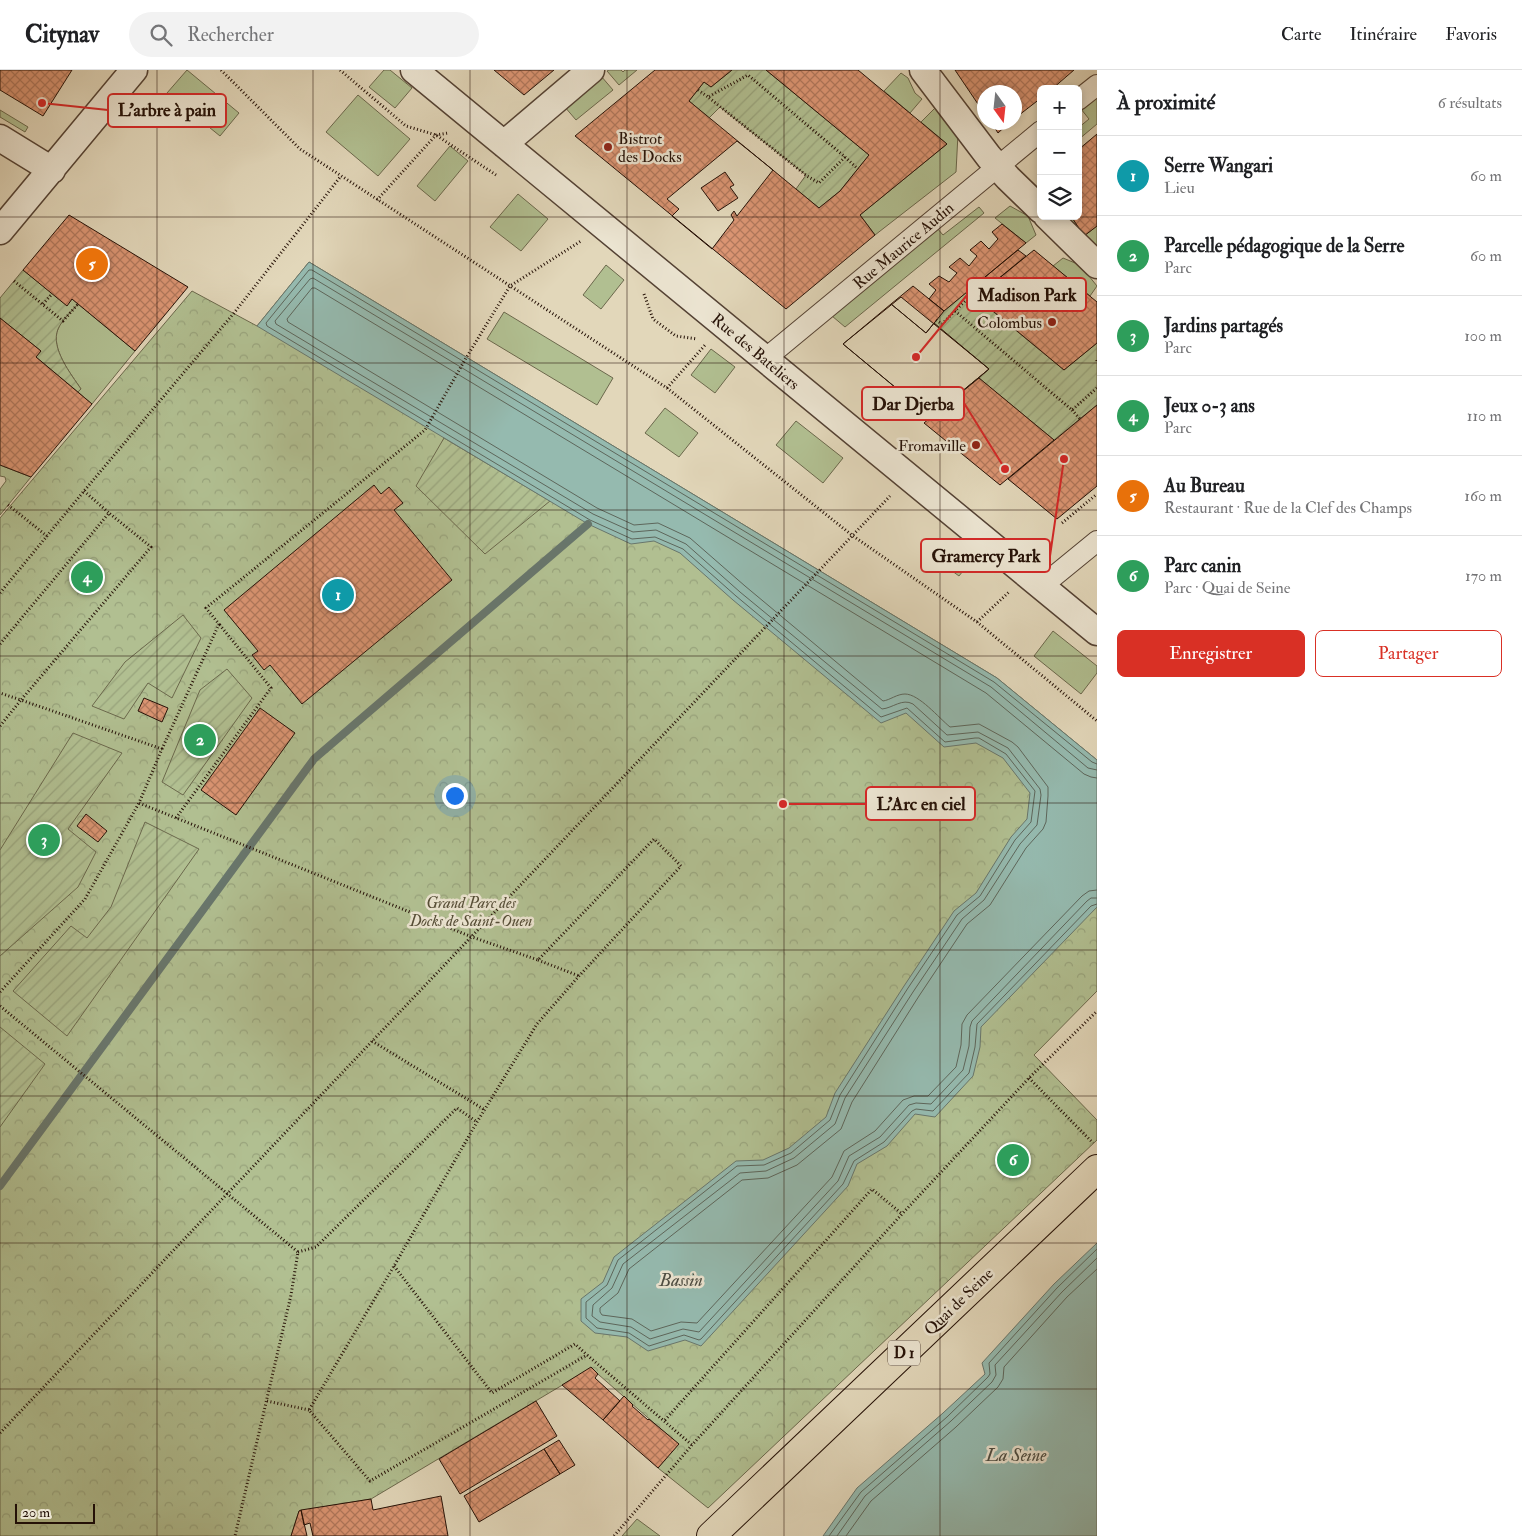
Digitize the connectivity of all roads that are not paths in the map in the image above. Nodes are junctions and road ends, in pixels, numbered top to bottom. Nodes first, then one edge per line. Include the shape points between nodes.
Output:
1 (134, 70) edge
2 (414, 70) edge
3 (591, 70) edge
4 (923, 70) edge
5 (1097, 85) edge
6 (1082, 97) edge
7 (1037, 134) edge
8 (0, 138) edge
9 (504, 144) junction
10 (998, 167) junction
11 (52, 170) junction
12 (1037, 206) edge
13 (1051, 220) edge
14 (0, 231) edge
15 (1097, 265) edge
16 (764, 359) junction
17 (1097, 541) edge
18 (1042, 586) junction
19 (1097, 632) edge
20 (1097, 1169) edge
21 (711, 1536) edge

1 - 11 street
2 - 9 street, Rue des Bateliers
3 - 9 street
4 - 10 street
5 - 6 street
7 - 10 street, Rue Maurice Audin
8 - 11 street
9 - 16 street, Rue des Bateliers
10 - 12 street
10 - 16 street, Rue Maurice Audin
11 - 14 street
13 - 15 street
16 - 18 street, Rue des Bateliers
17 - 18 street
18 - 19 street, Rue des Bateliers
20 - 21 main road, Quai de Seine / D 1

